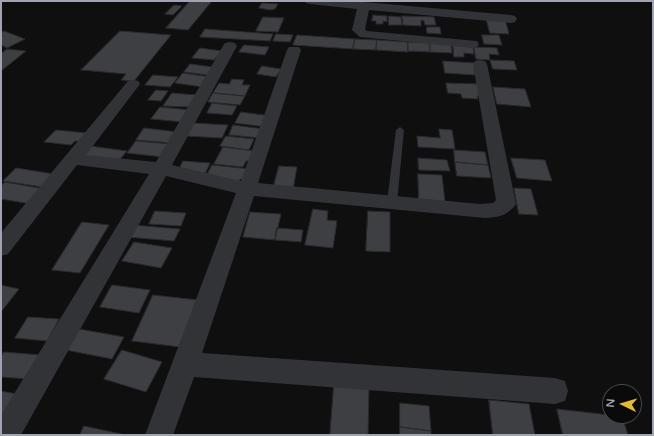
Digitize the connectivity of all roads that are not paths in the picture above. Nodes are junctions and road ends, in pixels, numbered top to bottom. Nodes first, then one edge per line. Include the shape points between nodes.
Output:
1 (310, 1) edge
2 (337, 2) edge
3 (364, 5) junction
4 (511, 19) dead end
5 (472, 44) dead end
6 (230, 46) dead end
7 (294, 50) dead end
8 (480, 64) dead end
9 (133, 84) dead end
10 (400, 130) dead end
11 (71, 160) junction
12 (161, 170) junction
13 (248, 188) junction
14 (392, 202) junction
15 (1, 248) edge
16 (186, 364) junction
17 (555, 391) dead end
18 (5, 435) edge
19 (159, 435) edge

1 - 2 street
2 - 3 street
3 - 4 street
3 - 5 street via 358,30 364,34
6 - 12 street
7 - 13 street
8 - 14 street via 506,204 484,212
9 - 11 street
10 - 14 lane
11 - 12 street
11 - 15 street
12 - 13 street
12 - 18 street
13 - 14 street
13 - 16 street
16 - 17 street
16 - 19 street

